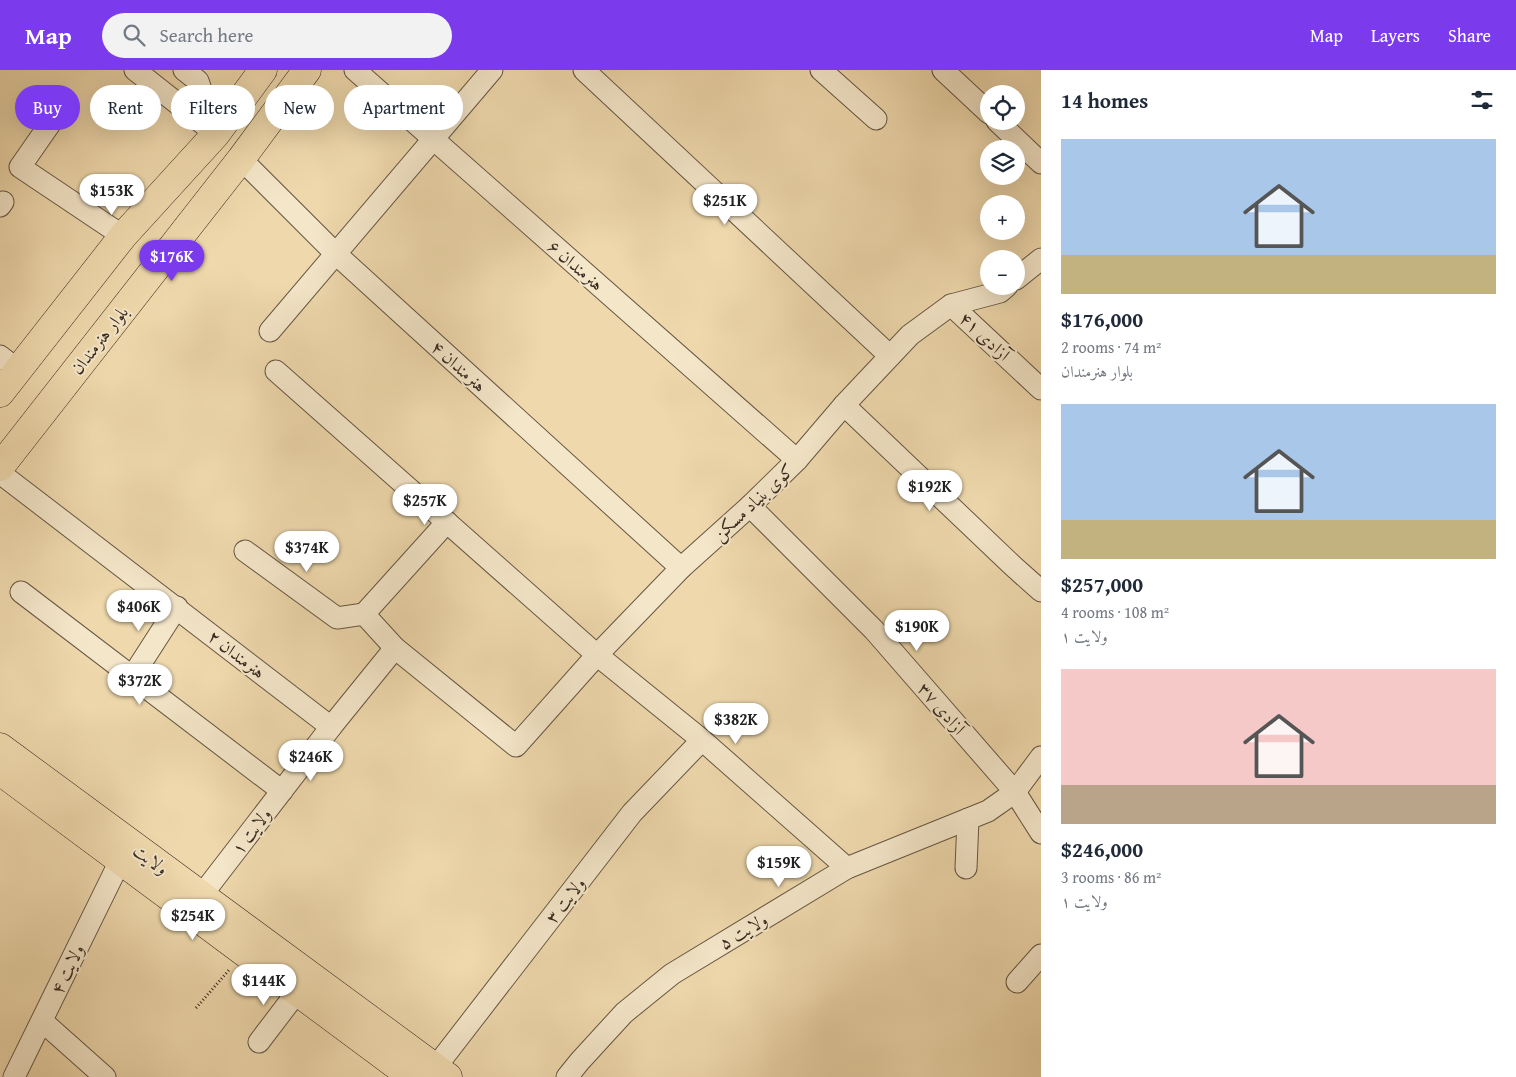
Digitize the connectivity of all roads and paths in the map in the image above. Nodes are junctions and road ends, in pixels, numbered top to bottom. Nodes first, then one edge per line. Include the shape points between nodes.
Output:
1 (135, 70) edge
2 (184, 70) edge
3 (263, 70) edge
4 (307, 70) edge
5 (355, 70) edge
6 (492, 70) edge
7 (584, 70) edge
8 (821, 70) edge
9 (946, 71) edge
10 (980, 104) edge
11 (876, 119) dead end
12 (46, 130) edge
13 (1006, 130) edge
14 (216, 134) junction
15 (434, 139) junction
16 (241, 159) junction
17 (1041, 163) edge
18 (123, 236) junction
19 (336, 254) junction
20 (1041, 259) edge
21 (1025, 272) edge
22 (989, 295) edge
23 (951, 305) junction
24 (270, 331) dead end
25 (890, 356) junction
26 (9, 363) edge
27 (276, 370) dead end
28 (1041, 389) edge
29 (0, 392) edge
30 (844, 405) junction
31 (797, 460) junction
32 (0, 467) edge
33 (0, 473) edge
34 (750, 506) junction
35 (447, 522) junction
36 (245, 551) dead end
37 (680, 568) junction
38 (1041, 591) edge
39 (21, 592) dead end
40 (177, 607) junction
41 (364, 614) junction
42 (395, 648) junction
43 (597, 655) junction
44 (132, 677) junction
45 (331, 727) junction
46 (702, 740) junction
47 (0, 747) edge
48 (1041, 757) edge
49 (0, 772) edge
50 (282, 791) junction
51 (1016, 792) junction
52 (968, 819) junction
53 (1041, 833) edge
54 (120, 860) junction
55 (847, 868) junction
56 (966, 868) dead end
57 (201, 896) junction
58 (244, 953) junction
59 (1041, 955) edge
60 (1017, 982) dead end
61 (297, 992) junction
62 (196, 1008) dead end
63 (42, 1021) junction
64 (259, 1042) dead end
65 (431, 1074) edge
66 (14, 1077) edge
67 (105, 1077) edge
68 (567, 1077) edge

1 - 14 street
2 - 14 street via 198,81
3 - 14 main road
4 - 16 main road, بلوار هنرمندان
5 - 15 street, هنرمندان ۶
6 - 15 street
7 - 25 street
8 - 11 street
9 - 10 street
12 - 18 street via 20,167
13 - 17 street
14 - 16 main road
14 - 18 main road
15 - 19 street
15 - 31 street, هنرمندان ۶
16 - 19 street, هنرمندان ۴
16 - 32 main road, بلوار هنرمندان
18 - 26 main road
19 - 24 street
19 - 37 street, هنرمندان ۴
20 - 21 street
22 - 23 street, کوی بنیاد مسکن
23 - 25 street, کوی بنیاد مسکن via 910,335
23 - 28 street, آزادی ۴۱
25 - 30 street, کوی بنیاد مسکن
26 - 29 main road
27 - 35 street
30 - 31 street, کوی بنیاد مسکن
30 - 38 street
31 - 34 street, کوی بنیاد مسکن
33 - 40 street, هنرمندان ۲
34 - 37 street, کوی بنیاد مسکن
34 - 51 street, آزادی ۳۷ via 874,630
35 - 41 street
35 - 43 street
36 - 41 street via 337,618
37 - 43 street, کوی بنیاد مسکن
39 - 44 street
40 - 44 street
40 - 45 street, هنرمندان ۲
41 - 42 street
42 - 43 street, کوی بنیاد مسکن via 516,746
42 - 45 street, ولایت ۱
43 - 46 street
44 - 50 street
45 - 50 street, ولایت ۱
46 - 55 street
46 - 65 street, ولایت ۳ via 632,813
47 - 57 main road, ولایت
48 - 51 street, ولایت ۵
49 - 54 main road, ولایت
50 - 57 street, ولایت ۱
51 - 52 street, ولایت ۵ via 988,811
51 - 53 street, آزادی ۳۷
52 - 55 street, ولایت ۵
52 - 56 street
54 - 58 main road, ولایت
54 - 63 street, ولایت ۴
55 - 68 street, ولایت ۵ via 672,974 624,1013
57 - 65 main road, ولایت
58 - 61 main road, ولایت
58 - 62 path
59 - 60 street
61 - 64 street
61 - 65 main road, ولایت
63 - 66 street, ولایت ۴
63 - 67 street

